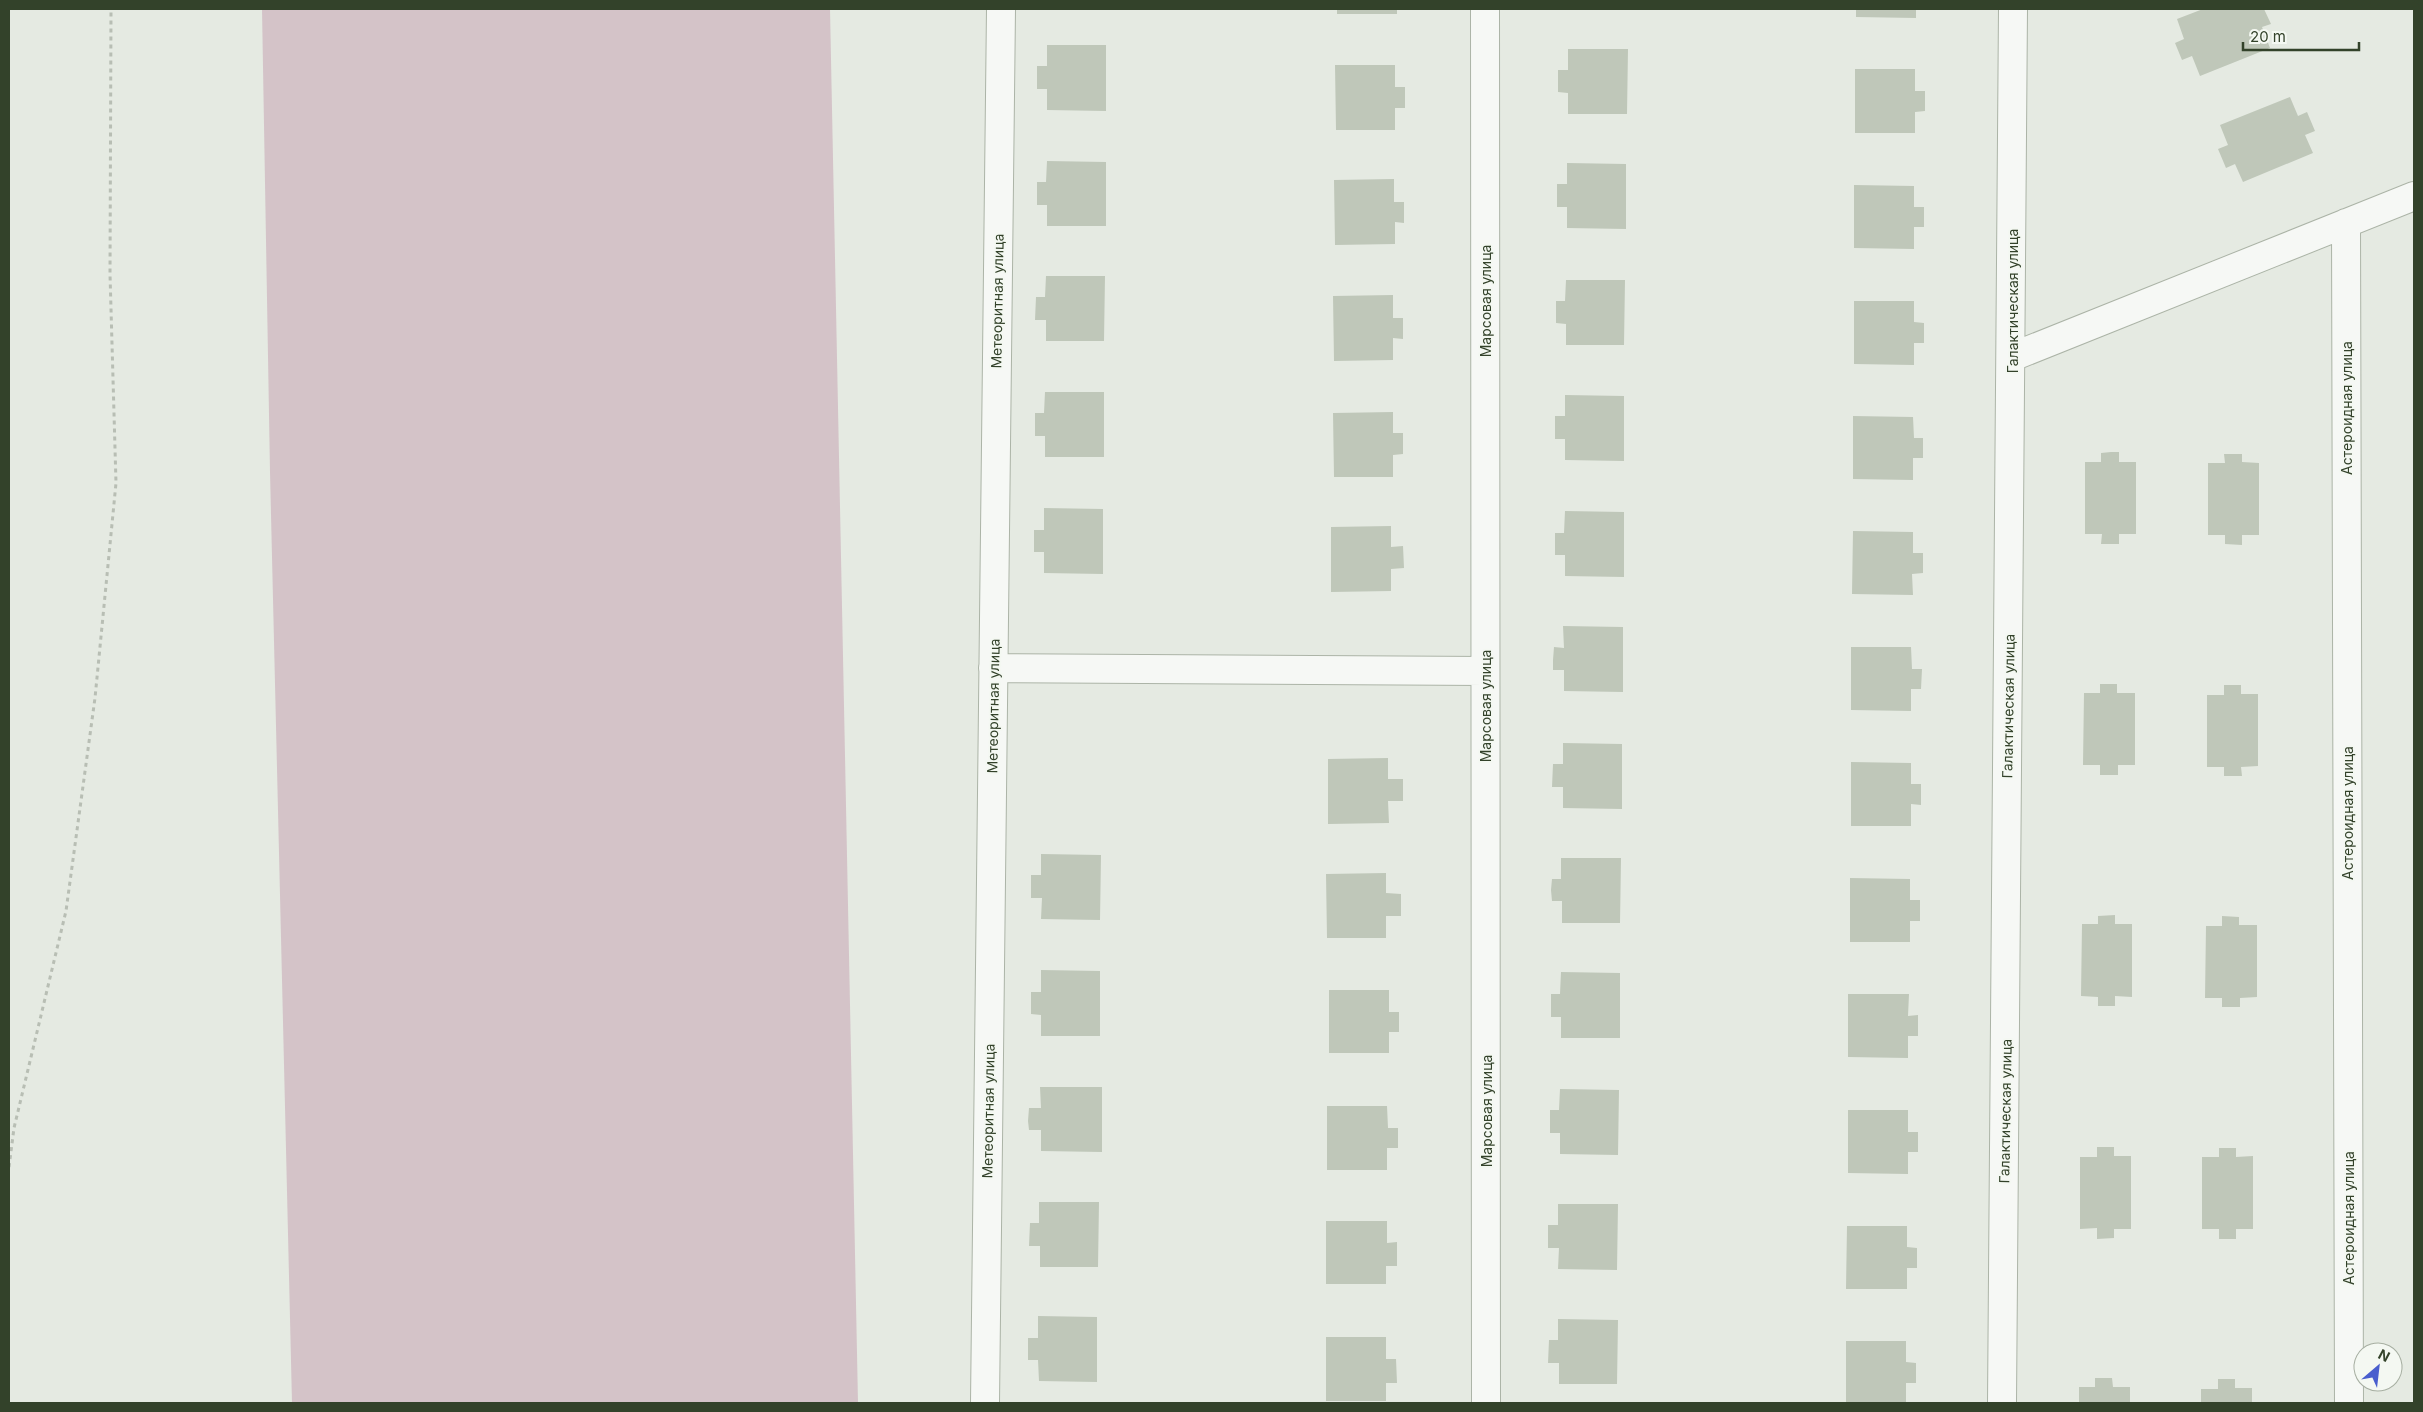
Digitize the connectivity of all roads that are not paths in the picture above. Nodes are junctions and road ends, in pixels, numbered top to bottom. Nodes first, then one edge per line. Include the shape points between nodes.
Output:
1 (1001, 9) edge
2 (1485, 9) edge
3 (2013, 9) edge
4 (2414, 196) edge
5 (2346, 223) junction
6 (2012, 357) junction
7 (993, 668) junction
8 (1485, 671) junction
9 (985, 1403) edge
10 (1486, 1403) edge
11 (2002, 1403) edge
12 (2348, 1403) edge

1 - 7 street, Метеоритная улица
2 - 8 street, Марсовая улица
3 - 6 street, Галактическая улица
4 - 5 street
5 - 6 street
5 - 12 street, Астероидная улица
6 - 11 street, Галактическая улица
7 - 8 street
7 - 9 street, Метеоритная улица
8 - 10 street, Марсовая улица

